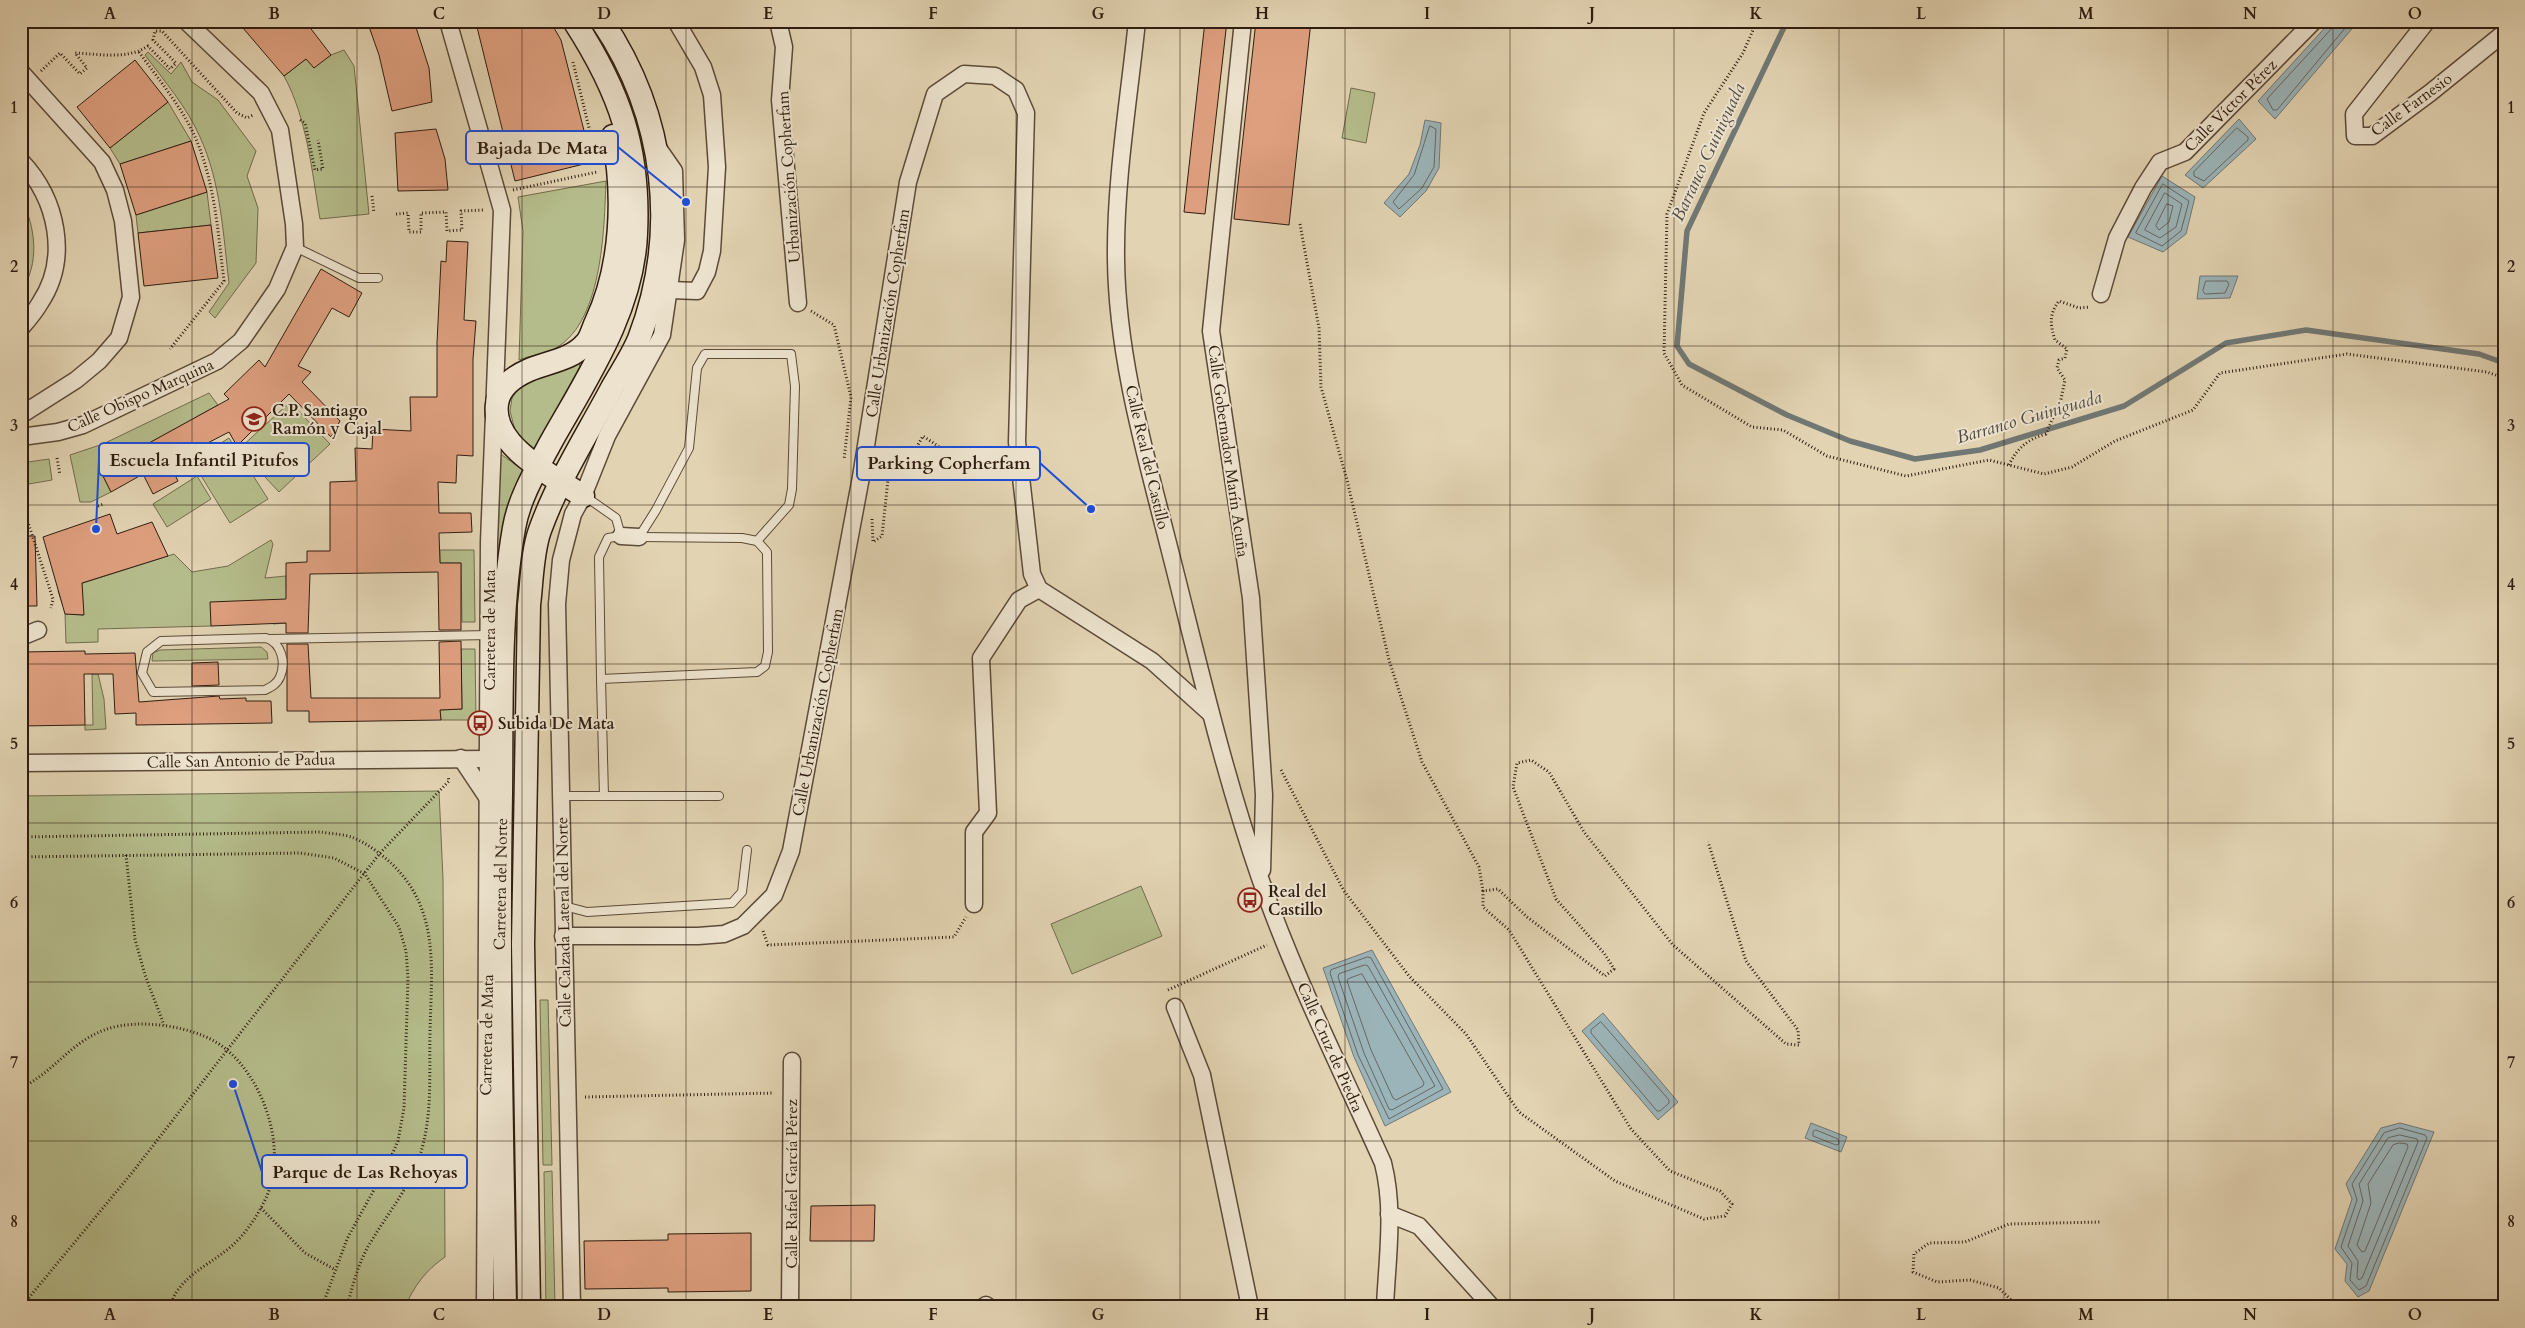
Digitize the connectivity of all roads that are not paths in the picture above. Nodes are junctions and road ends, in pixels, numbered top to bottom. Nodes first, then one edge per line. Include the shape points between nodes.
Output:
1 (186, 21) edge
2 (448, 21) edge
3 (574, 21) edge
4 (602, 21) edge
5 (676, 21) edge
6 (778, 21) edge
7 (1137, 21) edge
8 (1243, 21) edge
9 (2314, 21) edge
10 (2427, 21) edge
11 (2504, 33) edge
12 (593, 50) junction
13 (26, 77) edge
14 (655, 144) junction
15 (21, 161) edge
16 (295, 247) junction
17 (378, 278) dead end
18 (670, 290) junction
19 (2101, 294) road end
20 (798, 303) road end
21 (21, 328) edge
22 (496, 410) junction
23 (21, 415) edge
24 (21, 437) edge
25 (538, 466) junction
26 (561, 481) junction
27 (583, 496) junction
28 (621, 536) junction
29 (639, 537) junction
30 (757, 540) junction
31 (1039, 589) junction
32 (38, 630) dead end
33 (490, 635) junction
34 (21, 637) edge
35 (271, 639) junction
36 (601, 679) junction
37 (1211, 714) junction
38 (454, 758) junction
39 (488, 759) junction
40 (21, 763) edge
41 (560, 796) junction
42 (604, 796) junction
43 (719, 796) dead end
44 (489, 800) junction
45 (747, 850) dead end
46 (1261, 882) junction
47 (974, 904) road end
48 (562, 905) junction
49 (563, 936) junction
50 (1175, 1007) road end
51 (792, 1061) dead end
52 (1389, 1214) junction
53 (485, 1307) edge
54 (505, 1307) edge
55 (529, 1307) edge
56 (572, 1307) edge
57 (790, 1307) edge
58 (1250, 1307) edge
59 (1385, 1307) edge
60 (1492, 1307) edge

1 - 16 street, Calle Obispo Marquina via 261,93 280,130
2 - 22 street, Carretera de Mata via 502,210
3 - 12 street
4 - 14 street, Carretera del Norte via 615,40 642,96
5 - 18 street via 703,67 712,95 717,168 712,251 707,272 697,291
6 - 20 street, Urbanización Copherfam via 784,47 780,100
7 - 37 street, Calle Real del Castillo via 1119,194 1116,259 1122,334 1140,433
8 - 46 street, Calle Gobernador Marín Acuña via 1211,331 1251,598 1264,796
9 - 19 street, Calle Víctor Pérez via 2185,152 2160,162 2117,238
10 - 11 street, Calle Farnesio via 2354,114 2355,136 2372,136
12 - 22 street via 618,161 620,238 603,309 586,343 563,359 509,380 501,391
12 - 25 street, Carretera del Norte via 625,122 636,177 636,238 626,290 604,346
13 - 23 street via 102,162 115,190 123,221 131,296 118,338 99,360 76,380
14 - 18 street, Calle Calzada Lateral del Norte via 674,172 676,240
14 - 26 street, Carretera del Norte via 664,199 661,249 652,297 638,340
15 - 21 street via 42,189 58,248 55,268 41,302
16 - 17 lane via 359,278
16 - 24 street, Calle Obispo Marquina via 277,289 241,341 217,361 83,425
18 - 27 street, Calle Calzada Lateral del Norte via 662,335 607,436
22 - 25 street via 499,427 508,442
22 - 33 street, Carretera de Mata via 489,542
25 - 26 street
25 - 54 street, Carretera del Norte via 515,524 503,605 498,946
26 - 27 street
26 - 55 street, Carretera del Norte via 539,532 529,605 523,944
27 - 28 lane via 616,518
27 - 41 street, Calle Calzada Lateral del Norte via 566,537 557,604
28 - 29 street
28 - 36 lane via 608,538 599,557
29 - 30 lane
29 - 30 lane via 689,448 697,368 705,354 791,354 795,386 792,489 789,505
30 - 36 lane via 767,552 768,652 765,666 757,672
31 - 37 street via 1152,661
31 - 47 street via 1019,600 981,658 988,813 974,832
31 - 49 street, Calle Urbanización Copherfam via 1032,574 1017,442 1026,113 1016,90 996,76 964,74 935,94 908,182 861,477 791,851 774,895 743,926 724,934
32 - 34 street
33 - 35 lane
33 - 39 street, Carretera de Mata
35 - 35 lane via 283,658 281,676 266,690 153,692 142,673 147,652 161,641
36 - 42 lane
37 - 46 street, Calle Real del Castillo via 1238,815
38 - 39 street, Calle San Antonio de Padua
38 - 40 street, Calle San Antonio de Padua
38 - 44 street
39 - 44 street, Carretera de Mata
41 - 42 lane
41 - 48 street, Calle Calzada Lateral del Norte
42 - 43 lane
44 - 53 street, Carretera de Mata
45 - 48 lane via 742,892 732,903 588,912
46 - 52 street, Calle Cruz de Piedra via 1382,1163 1388,1185
48 - 49 street, Calle Calzada Lateral del Norte
49 - 56 street, Calle Calzada Lateral del Norte
50 - 58 street via 1202,1075
51 - 57 street, Calle Rafael García Pérez
52 - 59 street, Calle Cruz de Piedra
52 - 60 street via 1419,1226

